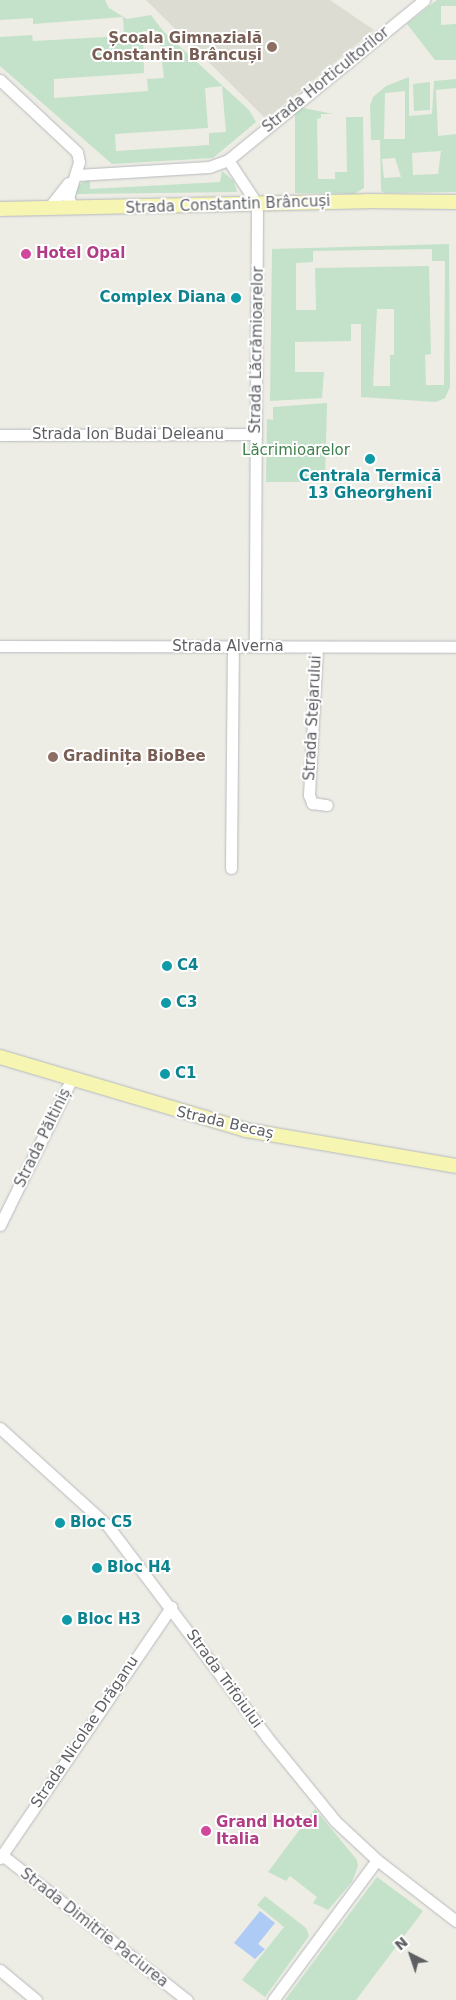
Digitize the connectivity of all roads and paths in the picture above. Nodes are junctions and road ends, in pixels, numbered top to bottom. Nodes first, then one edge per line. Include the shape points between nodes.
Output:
1 (424, 0) edge
2 (0, 80) edge
3 (228, 160) junction
4 (76, 175) junction
5 (456, 202) edge
6 (257, 204) junction
7 (74, 208) junction
8 (0, 209) edge
9 (48, 209) junction
10 (256, 434) junction
11 (0, 435) edge
12 (0, 646) edge
13 (255, 646) junction
14 (233, 647) junction
15 (317, 647) junction
16 (456, 647) edge
17 (327, 805) dead end
18 (231, 868) dead end
19 (0, 1057) edge
20 (72, 1078) junction
21 (456, 1166) edge
22 (0, 1225) edge
23 (0, 1428) edge
24 (171, 1607) junction
25 (1, 1856) edge
26 (377, 1860) junction
27 (456, 1920) edge
28 (0, 1970) edge
29 (36, 2000) edge
30 (187, 2000) edge
31 (273, 2000) edge

1 - 3 street, Strada Horticultorilor
2 - 4 street via 71,143 79,156
3 - 4 street, Strada Horticultorilor via 209,167
3 - 6 street
4 - 7 street via 68,198
4 - 9 street
5 - 6 main road, Strada Constantin Brâncuși
6 - 7 main road, Strada Constantin Brâncuși
6 - 10 street, Strada Lăcrămioarelor
7 - 9 main road, Strada Constantin Brâncuși
8 - 9 main road, Strada Constantin Brâncuși
10 - 11 street, Strada Ion Budai Deleanu
10 - 13 street, Strada Lăcrămioarelor
12 - 14 street, Strada Alverna
13 - 14 street, Strada Alverna
13 - 15 street, Strada Alverna
14 - 18 street
15 - 16 street, Strada Alverna
15 - 17 street, Strada Stejarului via 309,795 312,803
19 - 20 main road, Strada Becaș
20 - 21 main road, Strada Becaș via 189,1116 246,1130
20 - 22 street, Strada Păltiniș
23 - 24 street, Strada Trifoiului via 108,1526
24 - 25 street, Strada Nicolae Drăganu
24 - 26 street, Strada Trifoiului via 317,1800
25 - 30 street, Strada Dimitrie Paciurea
26 - 27 street, Strada Trifoiului
26 - 31 street
28 - 29 street

